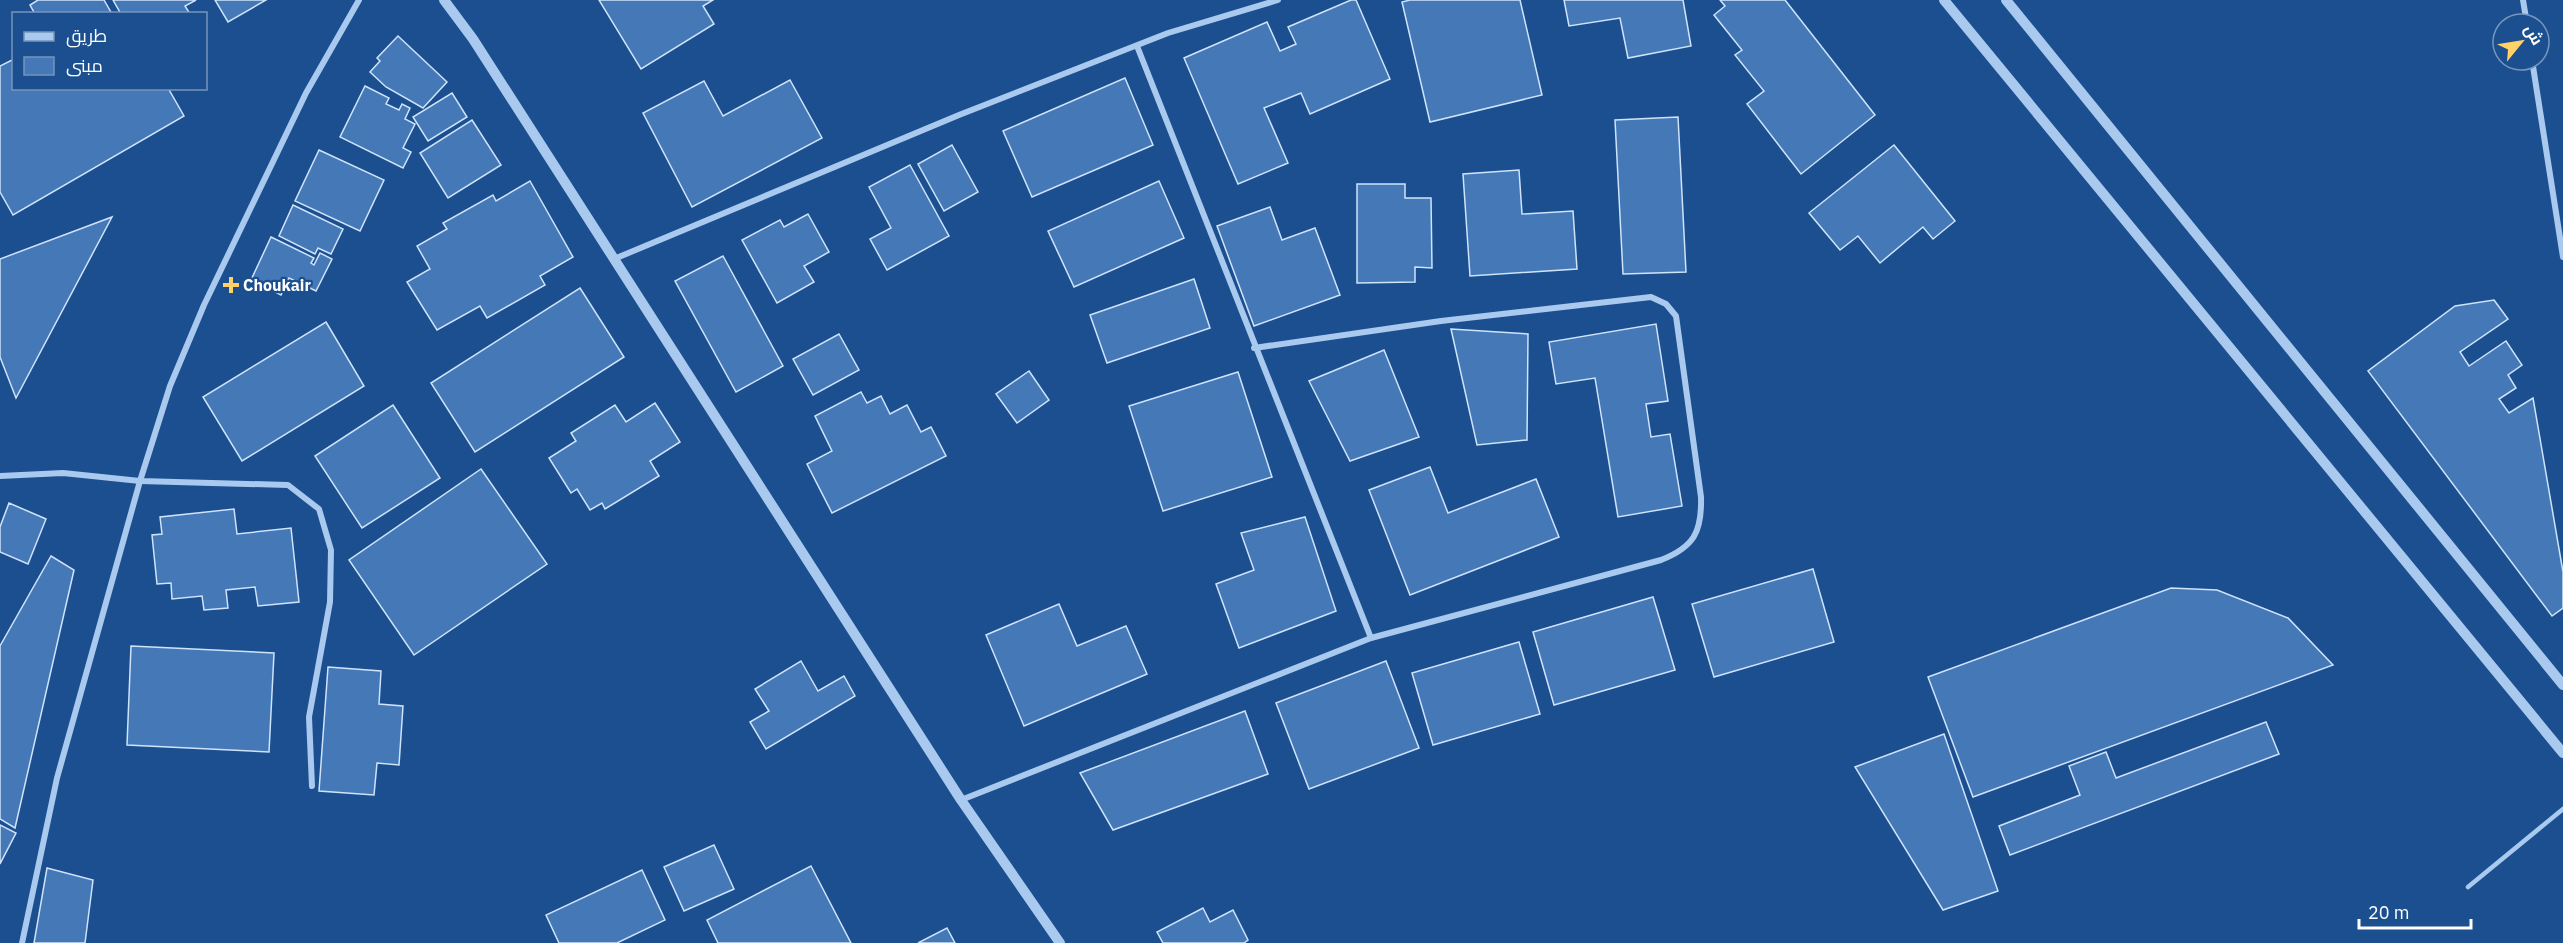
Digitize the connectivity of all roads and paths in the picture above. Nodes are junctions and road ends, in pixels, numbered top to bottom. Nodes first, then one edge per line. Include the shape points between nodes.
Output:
1 (359, 0) edge
2 (444, 0) edge
3 (1278, 0) edge
4 (1944, 0) edge
5 (2006, 0) edge
6 (1137, 46) junction
7 (2534, 72) edge
8 (2563, 257) edge
9 (614, 259) junction
10 (1254, 348) junction
11 (0, 476) edge
12 (141, 481) junction
13 (1371, 638) junction
14 (2563, 685) edge
15 (2563, 753) edge
16 (312, 786) dead end
17 (961, 800) junction
18 (2563, 809) edge
19 (2468, 888) dead end
20 (22, 943) edge
21 (1060, 943) edge

1 - 12 street via 306,93 204,305 170,386
2 - 9 street
3 - 6 street
4 - 15 street
5 - 14 street
6 - 9 street via 959,115
6 - 10 street
7 - 8 street
9 - 17 street
10 - 13 street
10 - 13 street via 1441,321 1652,297 1666,304 1676,316 1701,497 1702,518 1695,538 1680,553 1661,560
11 - 12 street via 63,474
12 - 16 street via 288,485 319,509 331,550 330,591 309,717
12 - 20 street via 57,778
13 - 17 street
17 - 21 street
18 - 19 lane

